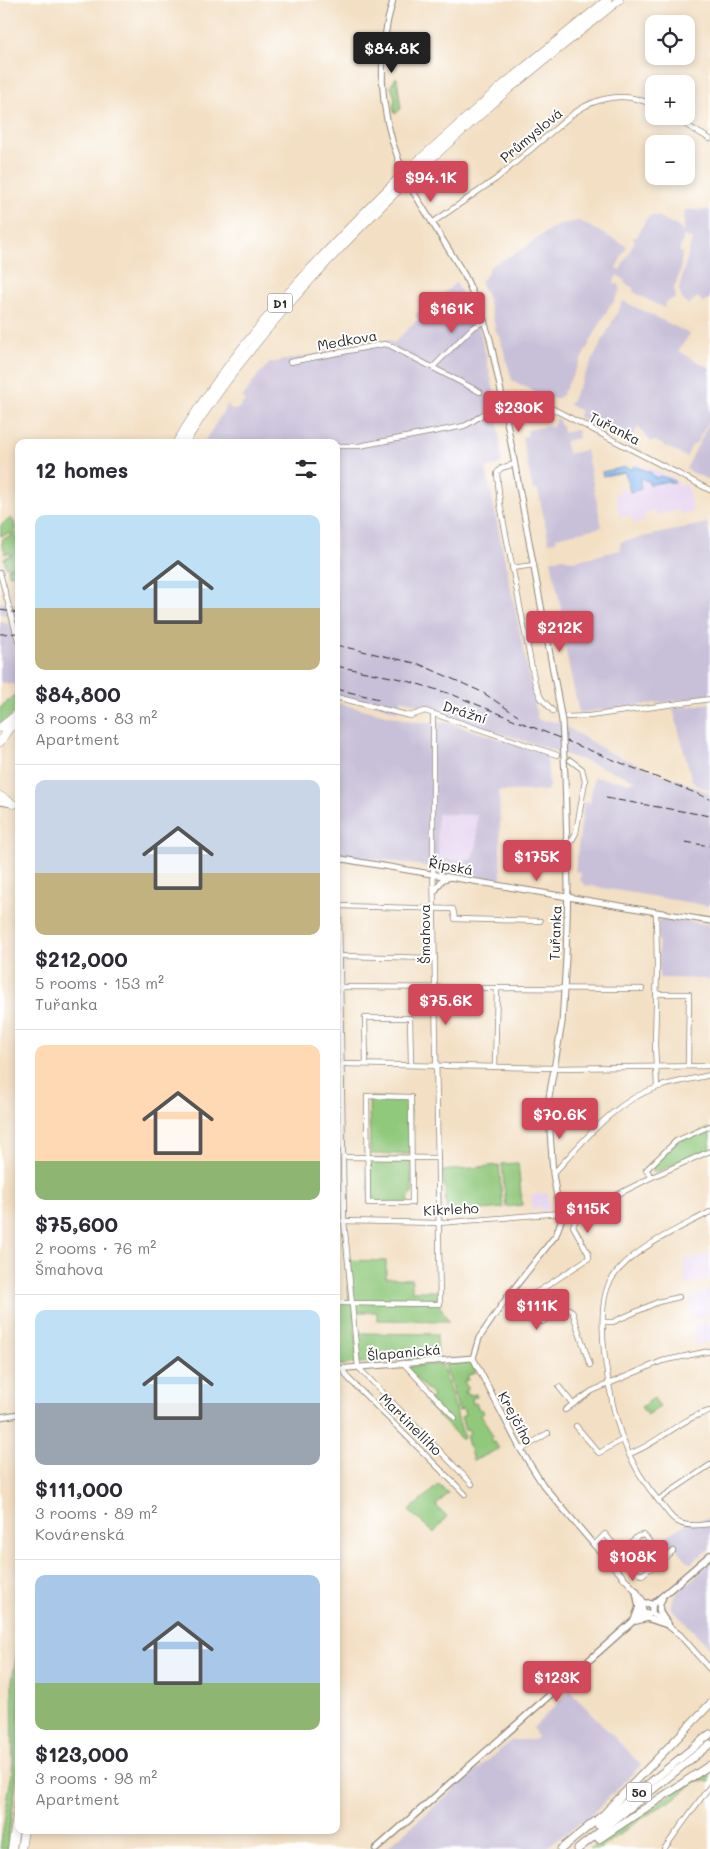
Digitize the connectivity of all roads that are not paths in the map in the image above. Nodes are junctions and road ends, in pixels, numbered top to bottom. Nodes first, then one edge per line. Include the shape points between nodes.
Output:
1 (393, 0) edge
2 (607, 0) edge
3 (619, 0) edge
4 (645, 102) edge
5 (686, 125) edge
6 (710, 139) edge
7 (432, 223) junction
8 (485, 321) junction
9 (290, 362) dead end
10 (433, 367) junction
11 (480, 392) dead end
12 (504, 406) junction
13 (179, 439) edge
14 (187, 439) edge
15 (340, 446) edge
16 (515, 464) junction
17 (710, 490) edge
18 (534, 565) junction
19 (512, 568) junction
20 (0, 573) edge
21 (15, 629) edge
22 (340, 698) edge
23 (710, 699) edge
24 (553, 711) dead end
25 (434, 714) junction
26 (15, 716) edge
27 (566, 717) dead end
28 (15, 725) edge
29 (0, 728) edge
30 (0, 742) edge
31 (557, 755) dead end
32 (572, 761) dead end
33 (0, 796) edge
34 (0, 802) edge
35 (15, 804) edge
36 (15, 805) edge
37 (567, 848) junction
38 (340, 859) edge
39 (434, 874) junction
40 (451, 877) junction
41 (435, 891) junction
42 (568, 898) junction
43 (340, 904) edge
44 (434, 908) junction
45 (656, 912) junction
46 (540, 921) dead end
47 (710, 921) edge
48 (340, 956) edge
49 (435, 958) junction
50 (340, 987) edge
51 (435, 987) junction
52 (497, 988) junction
53 (564, 989) junction
54 (642, 989) dead end
55 (656, 994) junction
56 (344, 1064) dead end
57 (366, 1064) junction
58 (410, 1064) junction
59 (437, 1065) junction
60 (655, 1065) junction
61 (688, 1066) junction
62 (710, 1066) edge
63 (495, 1067) junction
64 (554, 1068) junction
65 (710, 1075) edge
66 (657, 1087) junction
67 (340, 1104) edge
68 (710, 1126) edge
69 (343, 1132) joint
70 (710, 1151) edge
71 (343, 1157) junction
72 (368, 1157) junction
73 (412, 1157) junction
74 (438, 1158) junction
75 (553, 1174) junction
76 (652, 1176) junction
77 (576, 1212) junction
78 (710, 1212) edge
79 (561, 1213) junction
80 (343, 1221) junction
81 (439, 1222) junction
82 (508, 1296) junction
83 (679, 1297) dead end
84 (524, 1298) junction
85 (340, 1303) edge
86 (352, 1303) junction
87 (604, 1322) junction
88 (710, 1351) edge
89 (473, 1358) junction
90 (403, 1364) junction
91 (590, 1365) dead end
92 (358, 1367) junction
93 (340, 1369) edge
94 (340, 1370) edge
95 (608, 1384) junction
96 (559, 1387) dead end
97 (572, 1404) junction
98 (566, 1410) dead end
99 (710, 1411) edge
100 (15, 1415) edge
101 (0, 1417) edge
102 (455, 1418) dead end
103 (576, 1426) dead end
104 (548, 1433) dead end
105 (622, 1440) junction
106 (521, 1450) junction
107 (629, 1454) junction
108 (710, 1465) edge
109 (472, 1484) dead end
110 (465, 1494) dead end
111 (658, 1500) junction
112 (710, 1524) edge
113 (594, 1545) junction
114 (673, 1551) dead end
115 (620, 1552) junction
116 (710, 1555) edge
117 (662, 1560) junction
118 (636, 1591) junction
119 (666, 1593) junction
120 (645, 1604) junction
121 (652, 1606) junction
122 (643, 1613) junction
123 (652, 1613) junction
124 (630, 1625) junction
125 (669, 1625) junction
126 (710, 1669) edge
127 (710, 1704) edge
128 (710, 1734) edge
129 (710, 1744) edge
130 (710, 1765) edge
131 (710, 1786) edge
132 (15, 1829) edge
133 (23, 1834) edge
134 (12, 1849) edge
135 (21, 1849) edge
136 (376, 1849) edge
137 (561, 1849) edge
138 (566, 1849) edge
139 (578, 1849) edge
140 (584, 1849) edge
141 (664, 1849) edge

1 - 7 street, bridge via 384,42 382,86 387,123 399,161
2 - 3 highway via 496,90 412,172
4 - 7 street, Průmyslová via 619,97 587,105 496,179
5 - 6 street
7 - 8 street via 465,276
8 - 10 street via 472,328
8 - 12 street
9 - 10 street, Medkova via 384,344
10 - 11 street, Medkova
12 - 15 street, Tuřanka via 490,410 464,426 359,446
12 - 16 street, Tuřanka
12 - 17 street, Tuřanka via 536,404 553,409
13 - 14 highway, D1 via 261,326 333,244 402,181 263,334
16 - 18 street, Tuřanka
16 - 19 street via 500,469 497,476
18 - 19 street
18 - 37 street, Tuřanka, bridge via 562,721
19 - 24 street via 535,684 541,698
20 - 21 street
22 - 25 street, Drážní via 410,716 426,712
23 - 27 street via 595,716
25 - 31 street, Drážní
25 - 39 street, Šmahova
26 - 29 highway
28 - 30 highway
32 - 37 street via 582,769 585,781 575,835
33 - 35 highway
34 - 36 street
37 - 42 street, Tuřanka
38 - 39 street, Řípská
39 - 40 street, Řípská
39 - 41 street, Šmahova
40 - 41 street via 442,880
40 - 42 street, Řípská
41 - 44 street, Šmahova
42 - 45 street, Řípská
42 - 53 street, Tuřanka
43 - 44 street
44 - 46 street via 453,909 455,919
44 - 49 street, Šmahova
45 - 47 street, Řípská
45 - 55 street
48 - 49 street
49 - 51 street, Šmahova
50 - 51 street
51 - 52 street
51 - 59 street, Šmahova
52 - 53 street
52 - 63 street
53 - 54 street
53 - 64 street, Tuřanka
55 - 60 street
55 - 61 street via 689,994
56 - 57 street
57 - 58 street
57 - 58 street via 365,1018 410,1018
58 - 59 street
59 - 63 street
59 - 74 street, Šmahova
60 - 61 street
60 - 64 street
60 - 66 street
61 - 62 street
63 - 64 street
64 - 75 street, Tuřanka via 548,1103
65 - 66 street
66 - 75 street via 604,1120
67 - 69 street
68 - 76 street via 666,1149 646,1170
69 - 71 street
70 - 76 street, Kikrleho
71 - 72 street
71 - 80 street
72 - 73 street
72 - 73 street via 368,1203 412,1203
72 - 73 street via 367,1096 411,1097
73 - 74 street
74 - 81 street, Šmahova
75 - 79 street, Tuřanka
76 - 77 street, Kikrleho via 588,1210
77 - 79 street, Kikrleho
77 - 84 street via 573,1226 589,1258
78 - 87 street via 624,1264 610,1282 604,1303
79 - 81 street, Kikrleho
79 - 82 street via 556,1235
80 - 81 street, Kikrleho
80 - 86 street
81 - 86 street, Šmahova via 440,1304
82 - 84 street
82 - 89 street via 479,1338
83 - 87 street via 658,1302 613,1322
84 - 91 street via 542,1322 564,1309 572,1311
85 - 86 street
86 - 92 street
87 - 95 street
88 - 95 street via 662,1361
89 - 90 street, Šlapanická
89 - 106 street, Krejčího
90 - 92 street, Šlapanická
90 - 102 street
92 - 93 street, Šlapanická
92 - 109 street
94 - 110 street, Martinelliho
95 - 97 street
95 - 105 street
96 - 97 street
97 - 98 street
99 - 107 street via 677,1425
100 - 101 street
103 - 105 street via 599,1453
104 - 106 street
105 - 107 street
106 - 113 street, Krejčího via 543,1485
107 - 111 street
108 - 111 street
111 - 112 street via 680,1523
113 - 115 street via 605,1534
113 - 118 street, Krejčího
114 - 117 street
115 - 117 street via 640,1574 645,1574
115 - 117 street via 638,1536 644,1535
116 - 119 main road
118 - 120 street, Krejčího
118 - 124 main road via 639,1607
119 - 121 main road
119 - 125 main road via 659,1609
120 - 121 main road
120 - 122 main road
121 - 123 main road
122 - 123 main road
122 - 124 main road
123 - 125 street
124 - 125 main road via 647,1618
124 - 136 main road
125 - 126 street
127 - 137 highway, 50 via 604,1814
128 - 138 highway, 50
129 - 139 highway, 50
130 - 140 highway, 50
131 - 141 street
132 - 134 highway
133 - 135 highway

